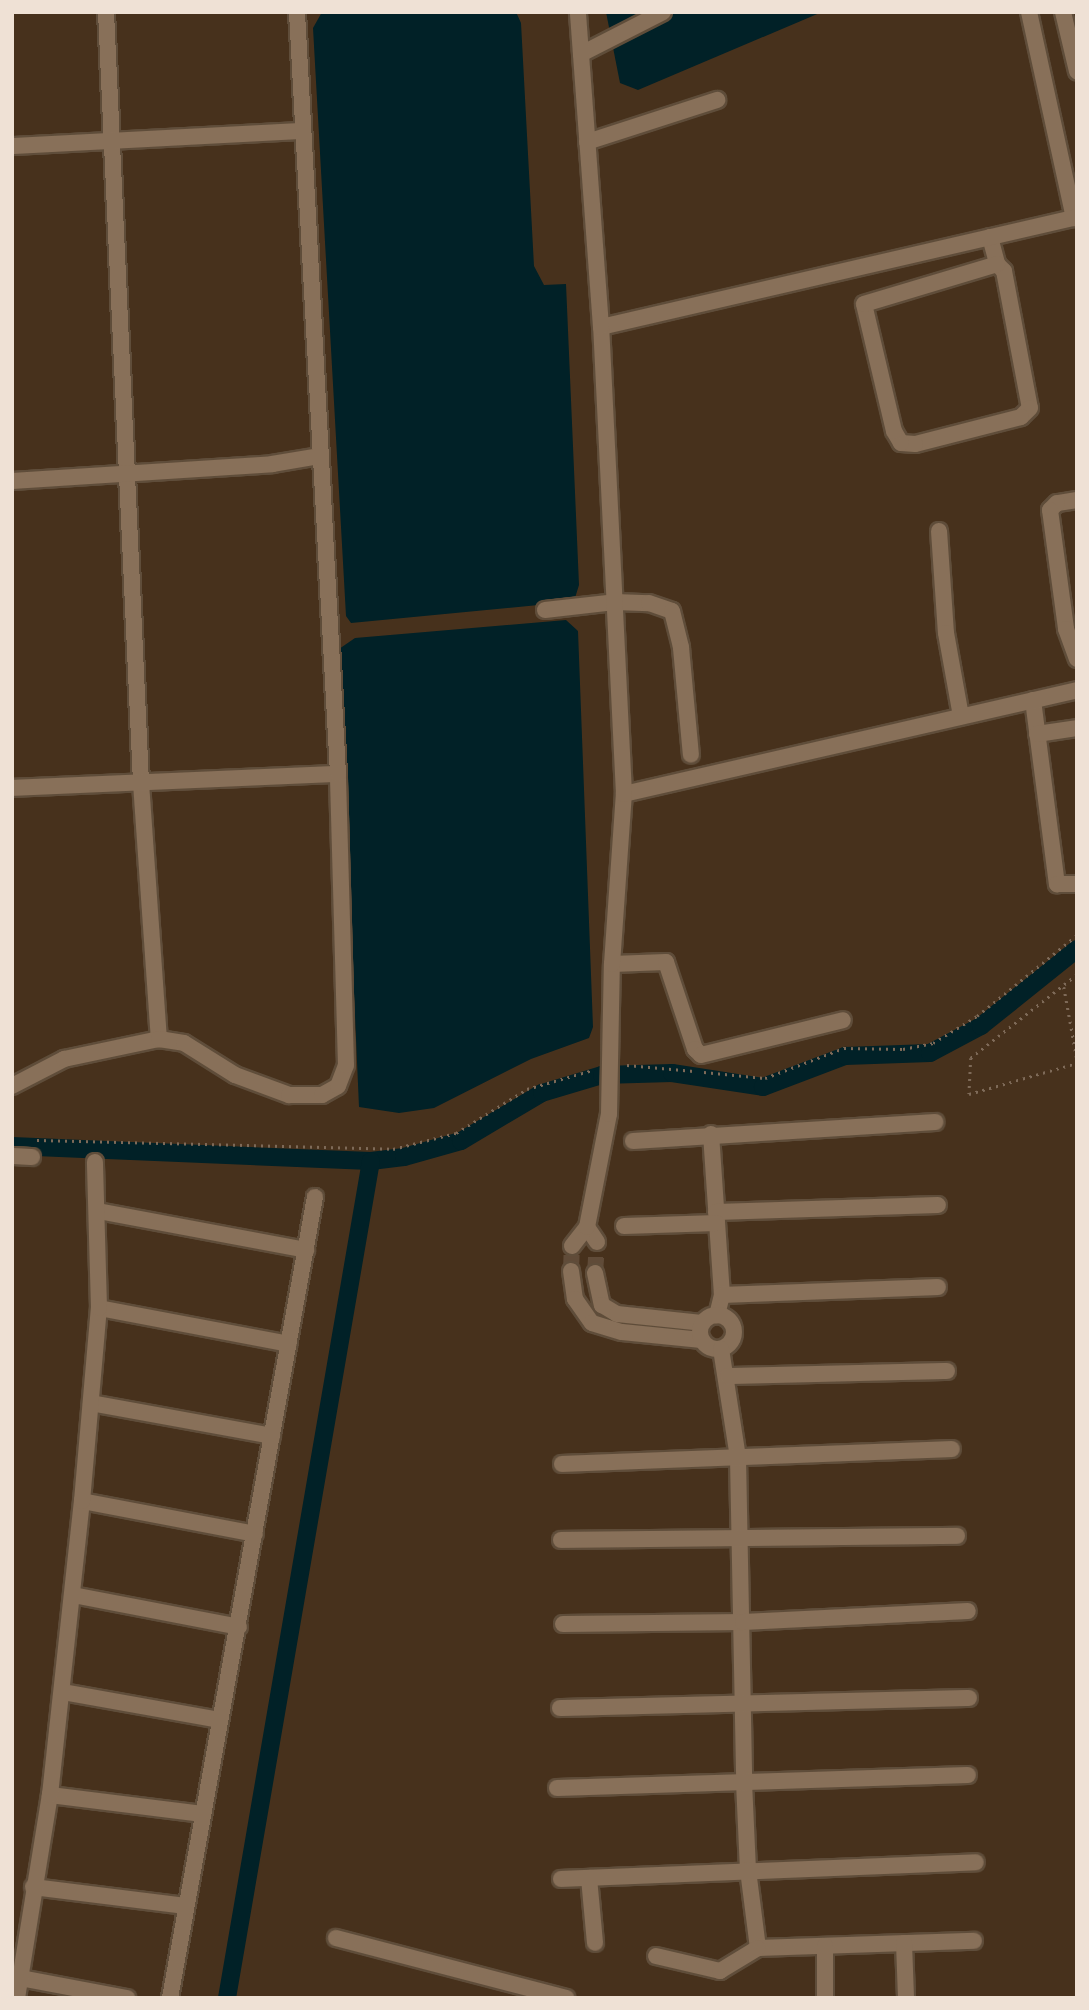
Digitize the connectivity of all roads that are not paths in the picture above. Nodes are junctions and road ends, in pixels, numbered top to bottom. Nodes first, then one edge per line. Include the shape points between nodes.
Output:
1 (106, 12) edge
2 (297, 12) edge
3 (578, 12) edge
4 (663, 12) edge
5 (1029, 12) edge
6 (1063, 12) edge
7 (581, 54) junction
8 (1077, 71) edge
9 (717, 100) dead end
10 (302, 131) junction
11 (110, 142) junction
12 (587, 142) junction
13 (12, 146) edge
14 (1076, 218) edge
15 (990, 237) junction
16 (997, 264) junction
17 (601, 327) junction
18 (320, 456) junction
19 (125, 473) junction
20 (12, 481) edge
21 (1077, 500) edge
22 (939, 531) dead end
23 (615, 602) junction
24 (545, 610) dead end
25 (1077, 659) edge
26 (1077, 690) edge
27 (1033, 700) junction
28 (961, 716) junction
29 (1077, 728) edge
30 (1037, 734) junction
31 (691, 755) dead end
32 (338, 774) junction
33 (141, 783) junction
34 (12, 789) edge
35 (624, 793) junction
36 (1077, 884) edge
37 (612, 964) junction
38 (843, 1020) dead end
39 (159, 1039) junction
40 (12, 1086) edge
41 (935, 1122) dead end
42 (710, 1134) junction
43 (633, 1141) dead end
44 (12, 1156) edge
45 (32, 1157) dead end
46 (95, 1162) dead end
47 (315, 1197) dead end
48 (938, 1205) dead end
49 (98, 1211) junction
50 (717, 1218) junction
51 (624, 1226) dead end
52 (587, 1227) junction
53 (597, 1242) tunnel mouth
54 (572, 1246) tunnel mouth
55 (306, 1250) junction
56 (571, 1271) tunnel mouth
57 (595, 1273) tunnel mouth
58 (938, 1287) dead end
59 (722, 1295) junction
60 (99, 1308) junction
61 (707, 1326) junction
62 (289, 1344) junction
63 (721, 1349) junction
64 (947, 1371) dead end
65 (728, 1376) junction
66 (91, 1404) junction
67 (272, 1436) junction
68 (952, 1449) dead end
69 (738, 1458) junction
70 (562, 1464) dead end
71 (82, 1501) junction
72 (255, 1534) junction
73 (957, 1536) dead end
74 (739, 1538) junction
75 (561, 1540) dead end
76 (73, 1595) junction
77 (968, 1612) dead end
78 (743, 1622) junction
79 (563, 1624) dead end
80 (239, 1627) junction
81 (63, 1692) junction
82 (969, 1698) dead end
83 (742, 1706) junction
84 (560, 1708) dead end
85 (220, 1720) junction
86 (968, 1775) dead end
87 (744, 1782) junction
88 (557, 1788) dead end
89 (50, 1794) junction
90 (203, 1814) junction
91 (976, 1861) dead end
92 (748, 1870) junction
93 (589, 1878) junction
94 (561, 1879) dead end
95 (33, 1887) junction
96 (187, 1906) junction
97 (336, 1938) dead end
98 (974, 1941) dead end
99 (595, 1943) dead end
100 (904, 1943) junction
101 (825, 1946) junction
102 (758, 1948) junction
103 (656, 1956) dead end
104 (21, 1978) junction
105 (18, 1998) edge
106 (127, 1998) edge
107 (170, 1998) edge
108 (566, 1998) edge
109 (825, 1998) edge
110 (906, 1998) edge

1 - 11 street
2 - 10 street
3 - 7 street
4 - 7 street
5 - 14 street
6 - 8 street
7 - 12 street
9 - 12 street
10 - 11 street
10 - 18 street
11 - 13 street
11 - 19 street
12 - 17 street
14 - 15 street
15 - 16 street
15 - 17 street
16 - 16 street via 864,304 896,439 901,443 915,444 1021,416 1030,408 1004,271
17 - 23 street
18 - 19 street via 272,464
18 - 32 street
19 - 20 street
19 - 33 street
21 - 25 street via 1057,503 1050,510 1066,629
22 - 28 street via 946,633
23 - 24 street
23 - 31 street via 649,603 671,611 681,648
23 - 35 street
26 - 27 street
27 - 28 street
27 - 30 street
28 - 35 street
29 - 30 street
30 - 36 street via 1057,884
32 - 33 street
32 - 39 street via 347,991 346,1065 338,1086 322,1095 289,1095 235,1075 184,1043
33 - 34 street
33 - 39 street
35 - 37 street
37 - 38 street via 666,962 695,1049 701,1055
37 - 52 street via 609,1114
39 - 40 street via 64,1059
41 - 42 street
42 - 43 street
42 - 50 street
44 - 45 street
46 - 49 street
47 - 55 street
48 - 50 street
49 - 55 street
49 - 60 street
50 - 51 street
50 - 59 street
52 - 53 street
52 - 54 street
55 - 62 street
56 - 61 street via 575,1299 592,1323 622,1332
57 - 61 street via 602,1305 617,1314
58 - 59 street
59 - 61 street
60 - 62 street
60 - 66 street
61 - 63 street via 710,1348
61 - 63 street via 731,1322 734,1333
62 - 67 street
63 - 65 street
64 - 65 street
65 - 69 street
66 - 67 street
66 - 71 street
67 - 72 street
68 - 69 street
69 - 70 street
69 - 74 street
71 - 72 street
71 - 76 street
72 - 80 street
73 - 74 street
74 - 75 street
74 - 78 street
76 - 80 street
76 - 81 street
77 - 78 street
78 - 79 street
78 - 83 street
80 - 85 street
81 - 85 street
81 - 89 street
82 - 83 street
83 - 84 street
83 - 87 street
85 - 90 street
86 - 87 street
87 - 88 street
87 - 92 street
89 - 90 street
89 - 95 street
90 - 96 street
91 - 92 street
92 - 93 street
92 - 102 street
93 - 94 street
93 - 99 street
95 - 96 street
95 - 104 street
96 - 107 street
97 - 108 street
98 - 100 street
100 - 101 street
100 - 110 street
101 - 102 street
101 - 109 street
102 - 103 street via 720,1971
104 - 105 street
104 - 106 street

